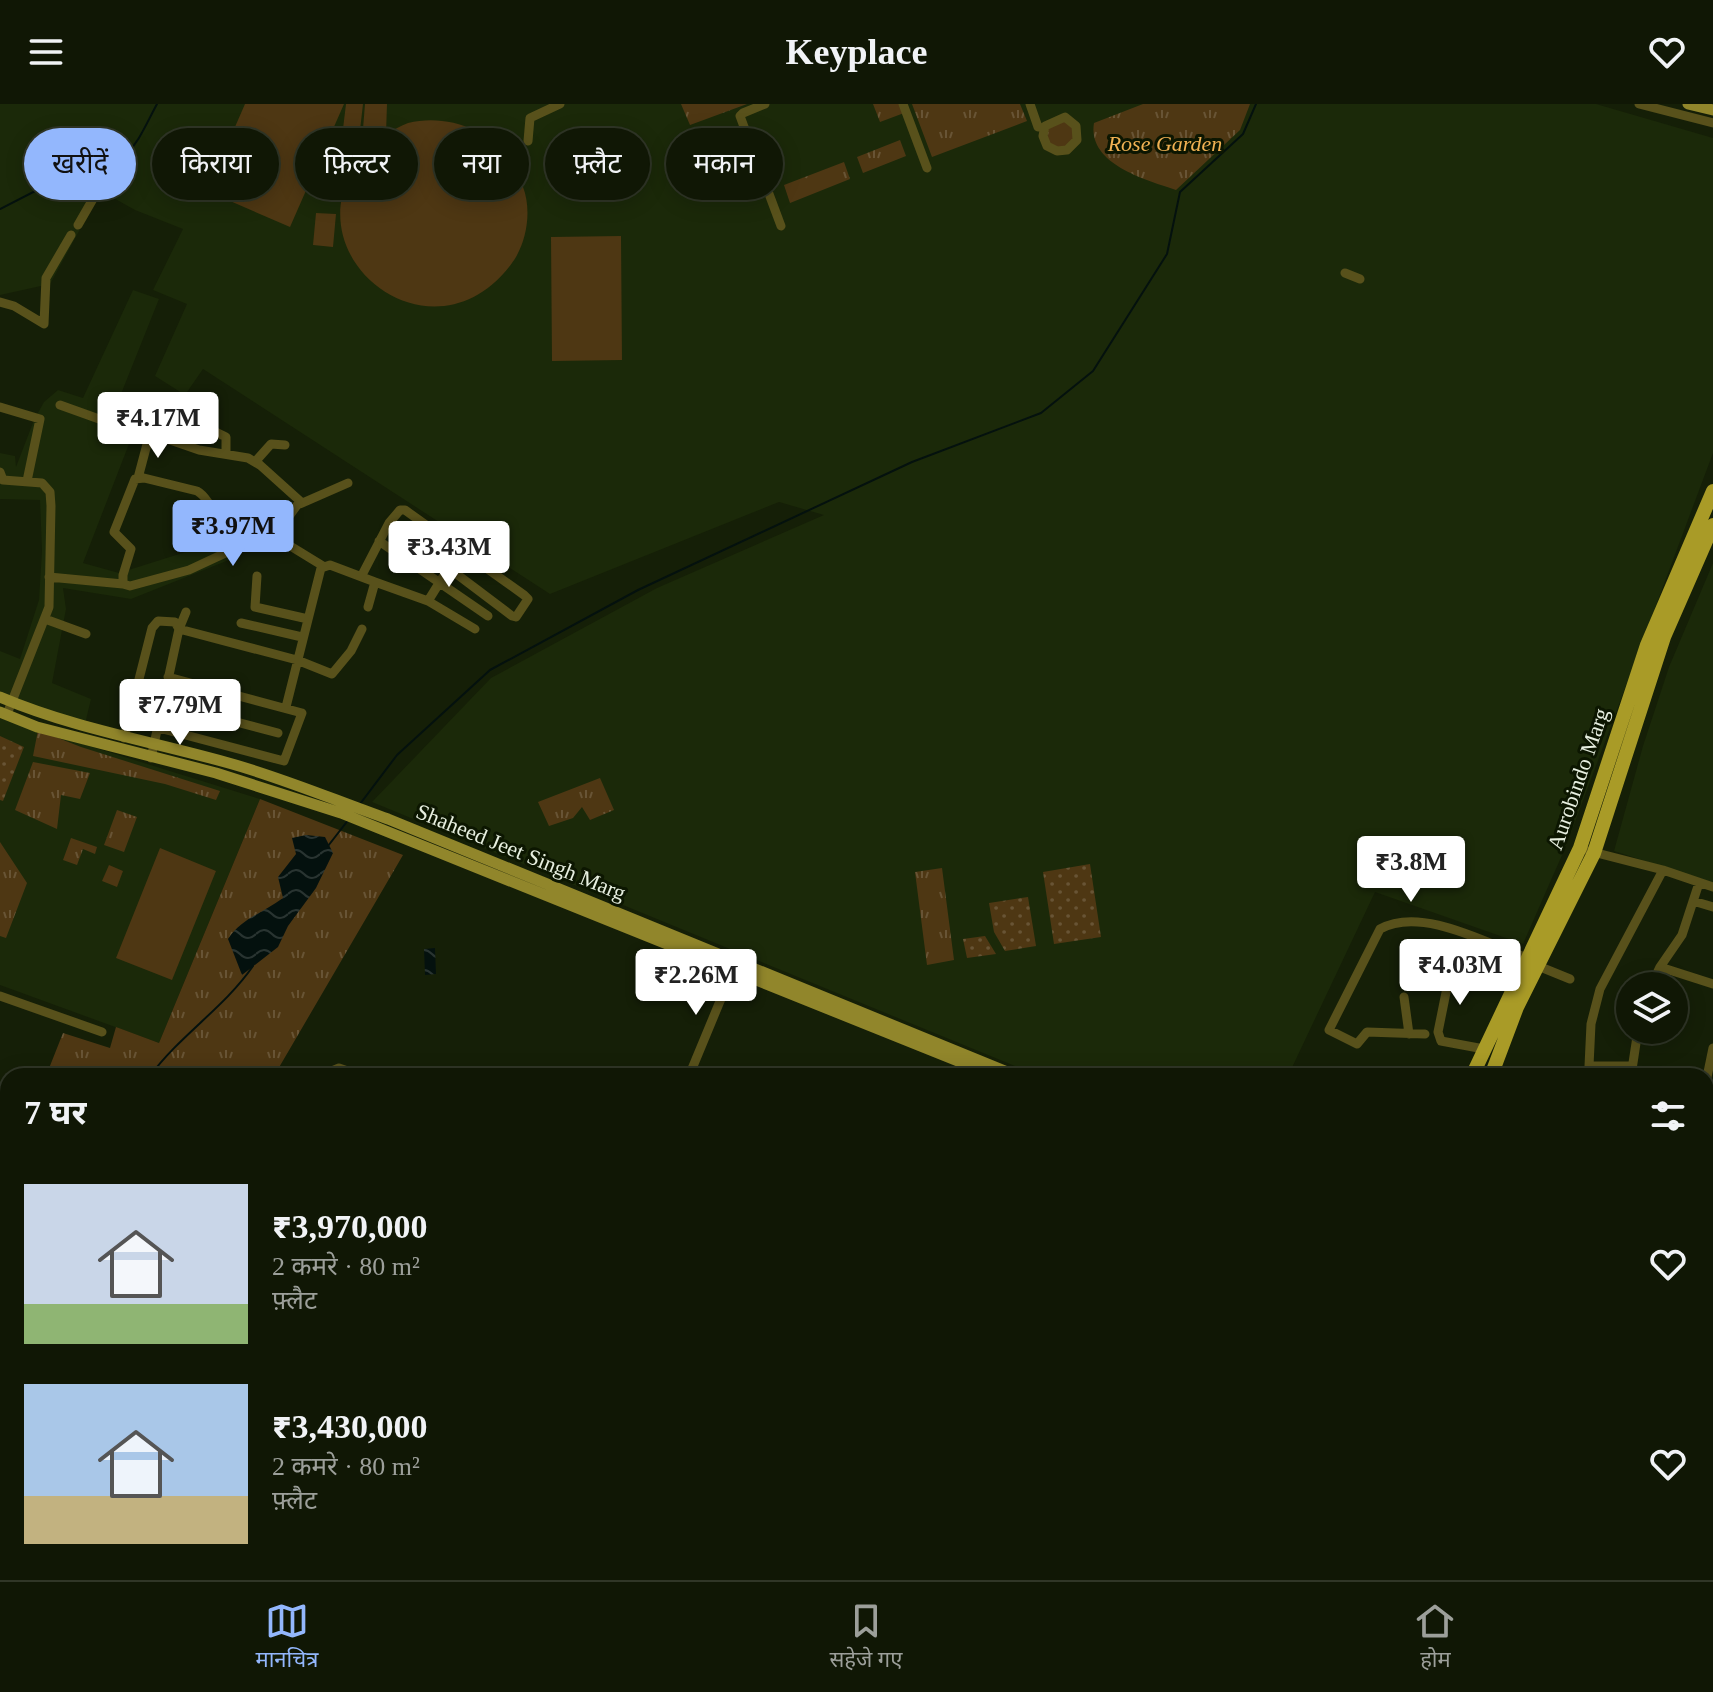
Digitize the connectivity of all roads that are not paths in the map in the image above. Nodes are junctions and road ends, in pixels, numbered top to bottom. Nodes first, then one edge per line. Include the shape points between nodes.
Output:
1 (560, 104) edge
2 (765, 104) edge
3 (903, 104) edge
4 (1030, 104) edge
5 (1639, 104) edge
6 (1688, 104) edge
7 (1711, 119) edge
8 (1038, 127) dead end
9 (529, 133) edge
10 (927, 168) dead end
11 (92, 200) edge
12 (78, 225) dead end
13 (781, 226) dead end
14 (71, 235) dead end
15 (1345, 273) dead end
16 (1360, 279) dead end
17 (0, 302) edge
18 (60, 405) dead end
19 (0, 407) edge
20 (189, 419) dead end
21 (150, 433) junction
22 (285, 445) dead end
23 (226, 454) junction
24 (255, 462) junction
25 (0, 472) edge
26 (138, 478) junction
27 (27, 481) junction
28 (348, 483) dead end
29 (1713, 491) edge
30 (300, 504) junction
31 (389, 523) junction
32 (1713, 525) edge
33 (269, 536) junction
34 (379, 541) junction
35 (461, 548) junction
36 (323, 566) junction
37 (449, 568) junction
38 (362, 575) junction
39 (257, 576) dead end
40 (49, 577) junction
41 (375, 582) junction
42 (439, 583) junction
43 (123, 584) junction
44 (428, 601) junction
45 (368, 607) dead end
46 (186, 612) dead end
47 (488, 616) dead end
48 (45, 619) junction
49 (308, 619) junction
50 (241, 623) dead end
51 (179, 629) junction
52 (362, 629) dead end
53 (475, 629) dead end
54 (86, 634) dead end
55 (302, 637) junction
56 (297, 660) junction
57 (168, 677) junction
58 (6, 700) edge
59 (164, 703) junction
60 (286, 707) junction
61 (3, 713) edge
62 (159, 728) junction
63 (278, 733) dead end
64 (124, 738) junction
65 (155, 745) junction
66 (151, 758) junction
67 (354, 812) junction
68 (1587, 850) junction
69 (1663, 870) junction
70 (1699, 883) junction
71 (1713, 887) edge
72 (1693, 901) junction
73 (1713, 907) edge
74 (1454, 953) dead end
75 (1532, 962) junction
76 (735, 967) junction
77 (1660, 967) junction
78 (1658, 972) edge
79 (1449, 975) junction
80 (1517, 979) junction
81 (1570, 979) dead end
82 (1713, 984) edge
83 (0, 996) edge
84 (1404, 997) dead end
85 (1316, 1025) dead end
86 (1329, 1030) junction
87 (102, 1032) dead end
88 (1409, 1034) junction
89 (1425, 1034) dead end
90 (1636, 1044) edge
91 (1713, 1048) edge
92 (1484, 1049) junction
93 (692, 1068) edge
94 (976, 1068) edge
95 (996, 1068) edge
96 (1476, 1068) edge
97 (1494, 1068) edge
98 (1606, 1068) edge
99 (1632, 1068) edge
100 (1709, 1068) edge

1 - 9 street via 531,117
2 - 13 street via 740,116
3 - 10 street
4 - 8 street
5 - 7 street
6 - 7 main road
11 - 12 street
14 - 17 street via 46,278 44,324
15 - 16 street
18 - 21 street
19 - 27 street via 40,419
20 - 23 street via 226,437
21 - 23 street
21 - 26 street
22 - 24 street via 271,444
23 - 24 street
24 - 30 street
25 - 27 street via 3,480
26 - 33 street via 202,493 215,512
26 - 43 street via 115,528 131,549
27 - 40 street via 42,483 50,492
28 - 30 street
29 - 68 highway, Aurobindo Marg via 1647,645
30 - 33 street
31 - 34 street
31 - 35 street via 400,510 407,510
31 - 37 street
32 - 68 highway, Aurobindo Marg via 1664,637
33 - 36 street
33 - 43 street via 189,570
34 - 38 street
34 - 42 street
35 - 37 street
35 - 37 street via 524,595 527,603 512,616
36 - 38 street
36 - 49 street
37 - 42 street
38 - 41 street
39 - 49 street via 255,607
40 - 43 street
40 - 48 street
41 - 44 street
41 - 45 street
42 - 44 street
42 - 47 street
44 - 53 street
46 - 51 street
48 - 54 street
48 - 58 street
49 - 55 street
50 - 55 street
51 - 56 street
51 - 57 street
51 - 64 street via 175,622 158,621 152,628
52 - 56 street via 335,673
55 - 56 street
56 - 60 street
57 - 59 street
57 - 60 street
58 - 61 street
58 - 64 main road, Shaheed Jeet Singh Marg
59 - 62 street
59 - 63 street
60 - 62 street via 302,713 284,761
61 - 66 main road, Shaheed Jeet Singh Marg
62 - 65 street
64 - 65 main road, Shaheed Jeet Singh Marg
65 - 66 street
65 - 67 main road, Shaheed Jeet Singh Marg via 292,783
66 - 67 main road, Shaheed Jeet Singh Marg
67 - 76 main road, Shaheed Jeet Singh Marg
68 - 69 street
68 - 75 highway, Aurobindo Marg
69 - 70 street
69 - 98 street via 1600,989 1589,1066
70 - 71 street
70 - 72 street
72 - 73 street
72 - 77 street via 1682,935
74 - 79 street
75 - 80 highway, Aurobindo Marg
75 - 81 street
75 - 86 street via 1423,921 1387,925 1375,935
75 - 97 highway, Aurobindo Marg
76 - 93 street
76 - 94 main road, Shaheed Jeet Singh Marg
76 - 95 main road, Shaheed Jeet Singh Marg
77 - 78 street
77 - 82 street
79 - 80 street
79 - 92 street via 1438,1032 1441,1041
80 - 92 highway, Aurobindo Marg
83 - 87 street
84 - 88 street
85 - 86 street
86 - 88 street via 1357,1044 1367,1032
88 - 89 street
90 - 99 street
91 - 100 street
92 - 96 highway, Aurobindo Marg

